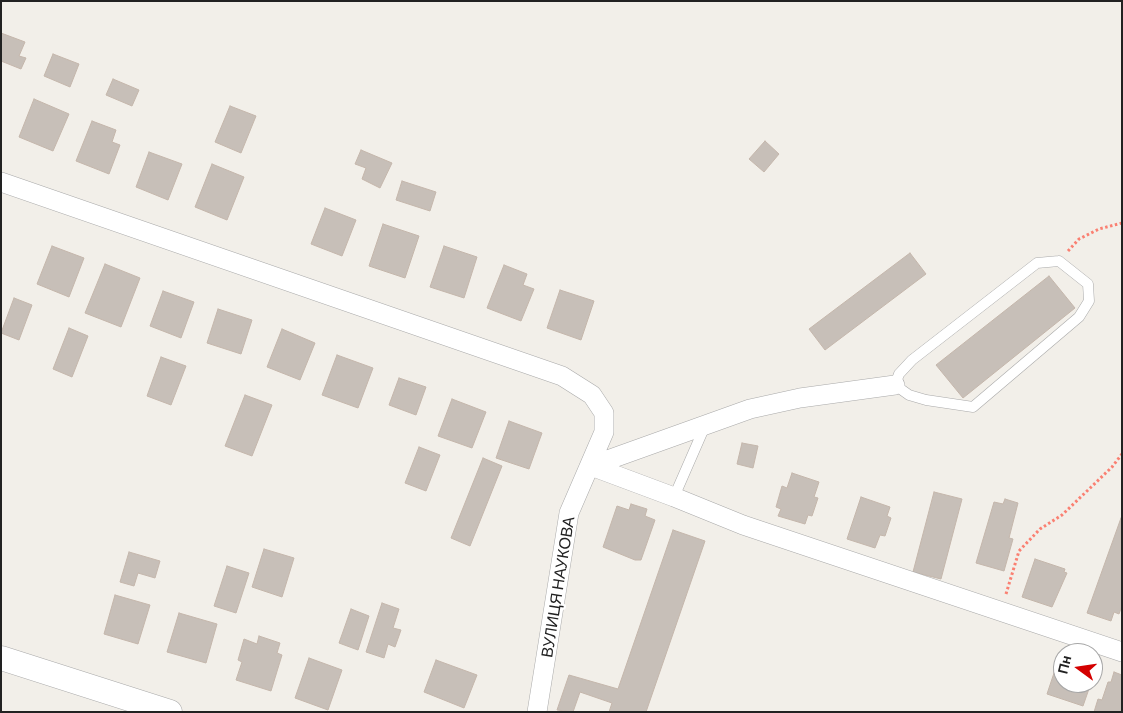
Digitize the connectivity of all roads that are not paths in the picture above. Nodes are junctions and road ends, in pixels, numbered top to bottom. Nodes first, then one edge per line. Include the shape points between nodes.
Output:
1 (1, 182) edge
2 (895, 385) junction
3 (705, 426) junction
4 (591, 466) junction
5 (674, 497) junction
6 (1122, 652) edge
7 (1, 658) edge
8 (170, 712) edge
9 (537, 712) edge

1 - 4 street, ВУЛИЦЯ НАУКОВА via 562,376 592,395 604,413 604,432
2 - 2 lane via 909,395 926,400 974,407 1078,317 1089,300 1088,284 1059,261 1037,263 912,360 899,374
2 - 3 street via 800,398 750,409
3 - 4 street
3 - 5 lane
4 - 5 street
4 - 9 street, ВУЛИЦЯ НАУКОВА via 569,513
5 - 6 street via 743,525
7 - 8 street

